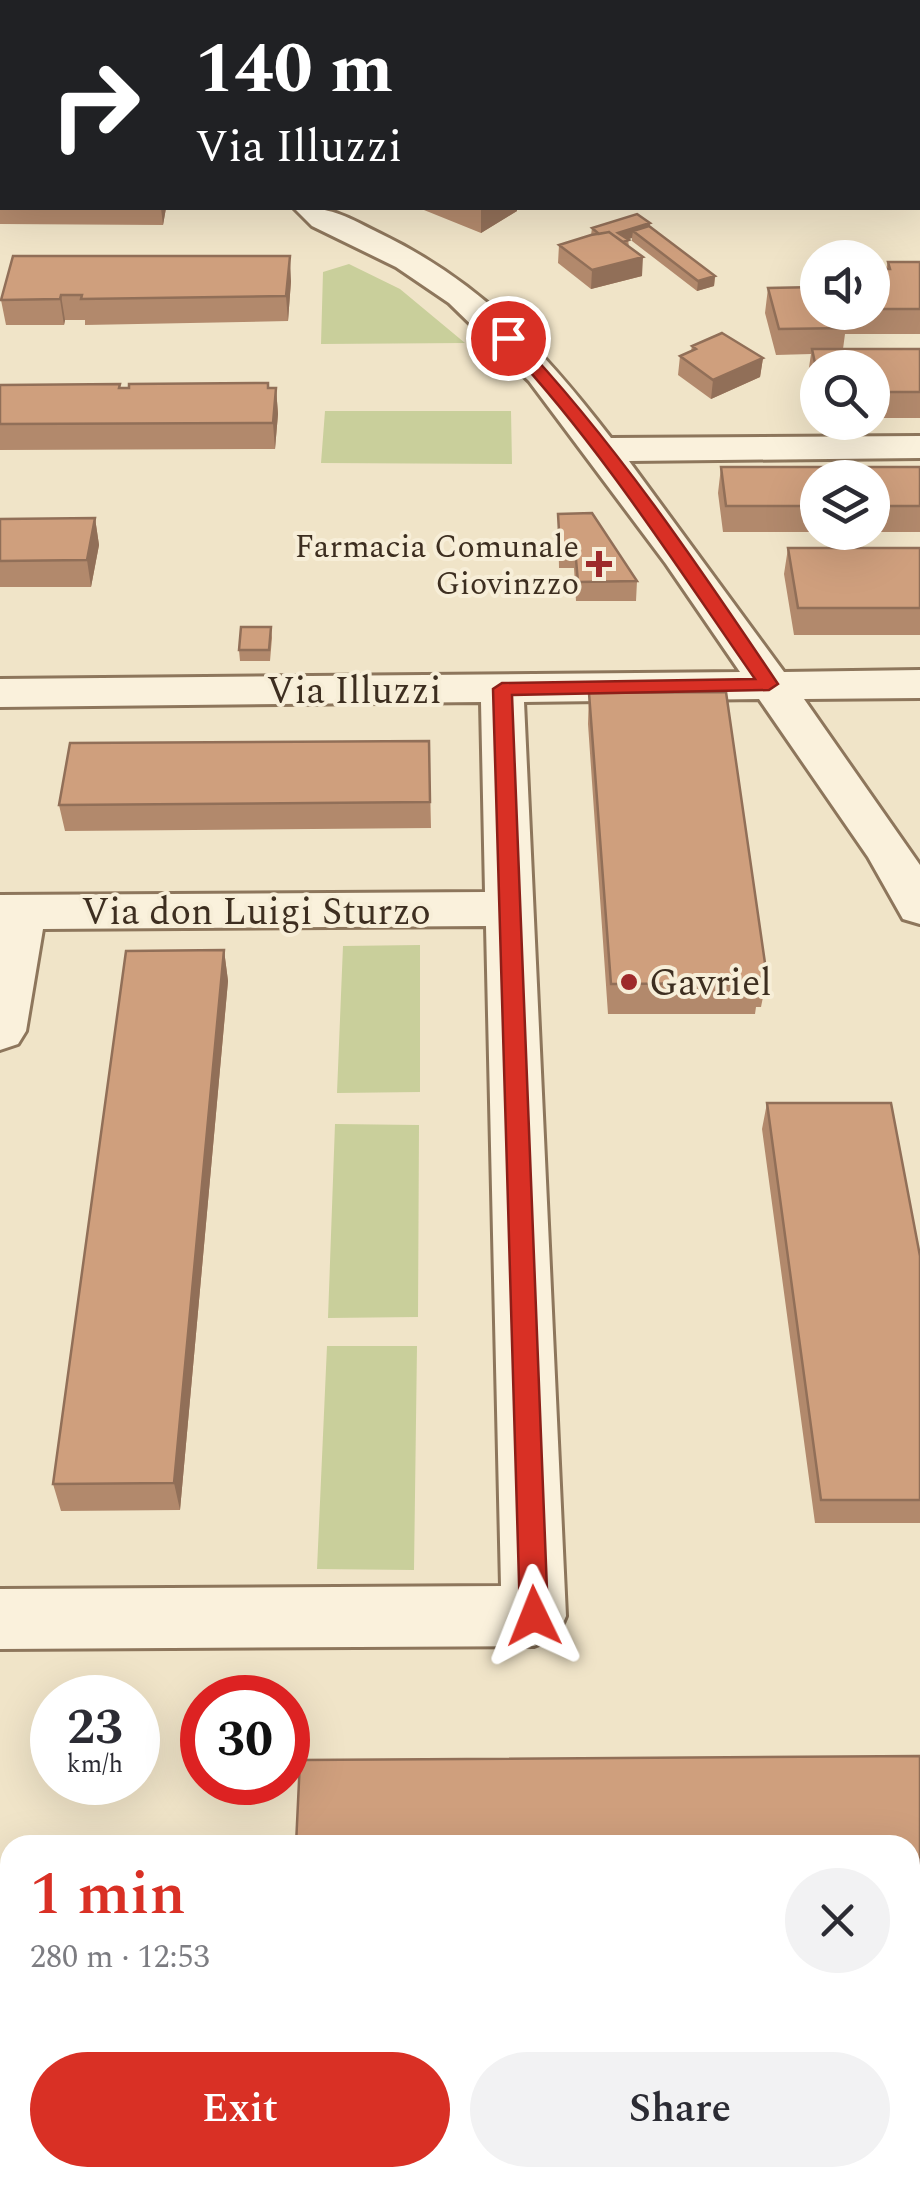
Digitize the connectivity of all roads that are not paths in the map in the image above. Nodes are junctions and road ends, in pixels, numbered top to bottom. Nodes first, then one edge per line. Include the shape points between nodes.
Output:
1 (313, 210) edge
2 (920, 447) edge
3 (600, 450) junction
4 (769, 684) junction
5 (920, 684) edge
6 (502, 689) junction
7 (0, 693) edge
8 (920, 908) edge
9 (511, 909) junction
10 (11, 912) edge
11 (0, 1031) edge
12 (0, 1619) edge

1 - 3 street via 460,296 542,374
2 - 3 street
3 - 4 street
4 - 5 street, Via Illuzzi
4 - 6 street, Via Illuzzi
4 - 8 street via 888,850
6 - 7 street, Via Illuzzi
6 - 9 street
9 - 10 street, Via don Luigi Sturzo
9 - 12 street via 534,1616
10 - 11 street

